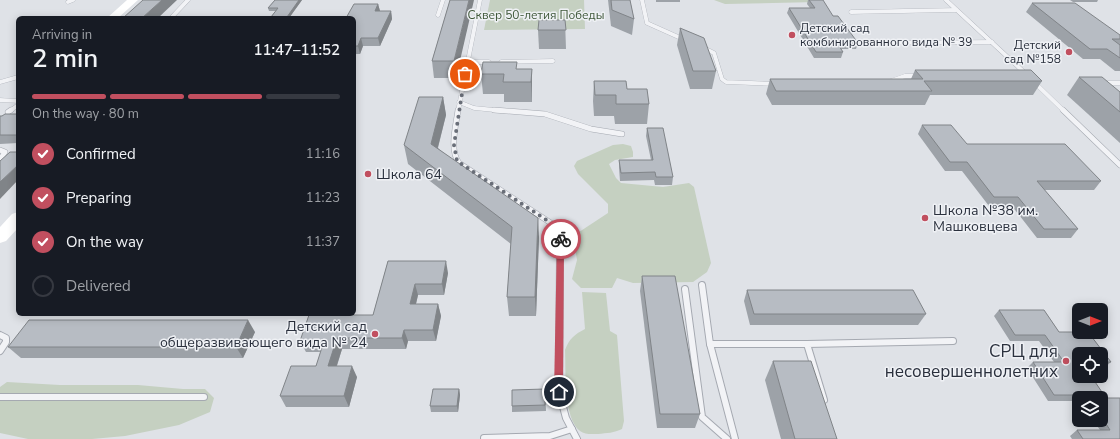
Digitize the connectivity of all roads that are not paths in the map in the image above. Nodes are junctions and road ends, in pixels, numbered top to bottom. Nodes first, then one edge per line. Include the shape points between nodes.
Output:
1 (73, 0) edge
2 (133, 0) edge
3 (188, 0) edge
4 (443, 0) edge
5 (480, 0) edge
6 (642, 0) edge
7 (946, 0) edge
8 (68, 2) dead end
9 (956, 10) junction
10 (852, 12) dead end
11 (438, 15) dead end
12 (114, 16) edge
13 (173, 16) edge
14 (690, 42) edge
15 (992, 42) junction
16 (875, 43) dead end
17 (697, 45) edge
18 (553, 61) dead end
19 (467, 62) junction
20 (923, 76) edge
21 (1022, 77) edge
22 (1029, 77) junction
23 (16, 78) edge
24 (0, 82) edge
25 (1120, 83) edge
26 (780, 84) edge
27 (881, 84) edge
28 (1097, 85) edge
29 (0, 100) edge
30 (16, 101) edge
31 (460, 102) junction
32 (16, 107) edge
33 (8, 112) edge
34 (622, 134) dead end
35 (0, 150) edge
36 (0, 160) edge
37 (1120, 165) edge
38 (16, 220) edge
39 (0, 237) edge
40 (702, 285) dead end
41 (685, 289) dead end
42 (0, 335) edge
43 (953, 341) dead end
44 (710, 344) junction
45 (807, 344) junction
46 (0, 350) edge
47 (0, 397) edge
48 (204, 397) dead end
49 (827, 410) edge
50 (572, 429) junction
51 (484, 438) dead end
52 (577, 439) edge
53 (727, 439) edge
54 (735, 439) edge

1 - 8 lane
2 - 12 street
3 - 13 lane
4 - 11 lane
5 - 19 lane
6 - 14 lane via 649,24
7 - 9 lane
9 - 10 lane
9 - 15 lane
15 - 16 lane
15 - 22 lane
17 - 26 lane via 714,53 722,79 726,82
18 - 19 lane
19 - 31 lane
20 - 27 lane via 904,76
21 - 22 lane
22 - 37 lane
23 - 24 lane
25 - 28 lane
29 - 30 lane
31 - 34 lane via 474,108 545,114 591,129
31 - 50 lane via 454,145 457,161 554,225 560,233 559,392 566,418
32 - 33 lane
35 - 36 lane via 5,152
38 - 39 street
40 - 44 lane
41 - 53 lane via 702,418
42 - 46 lane via 6,338 6,342
43 - 45 lane
44 - 45 lane
44 - 54 lane
45 - 49 lane
47 - 48 lane
50 - 51 lane via 550,436
50 - 52 lane

